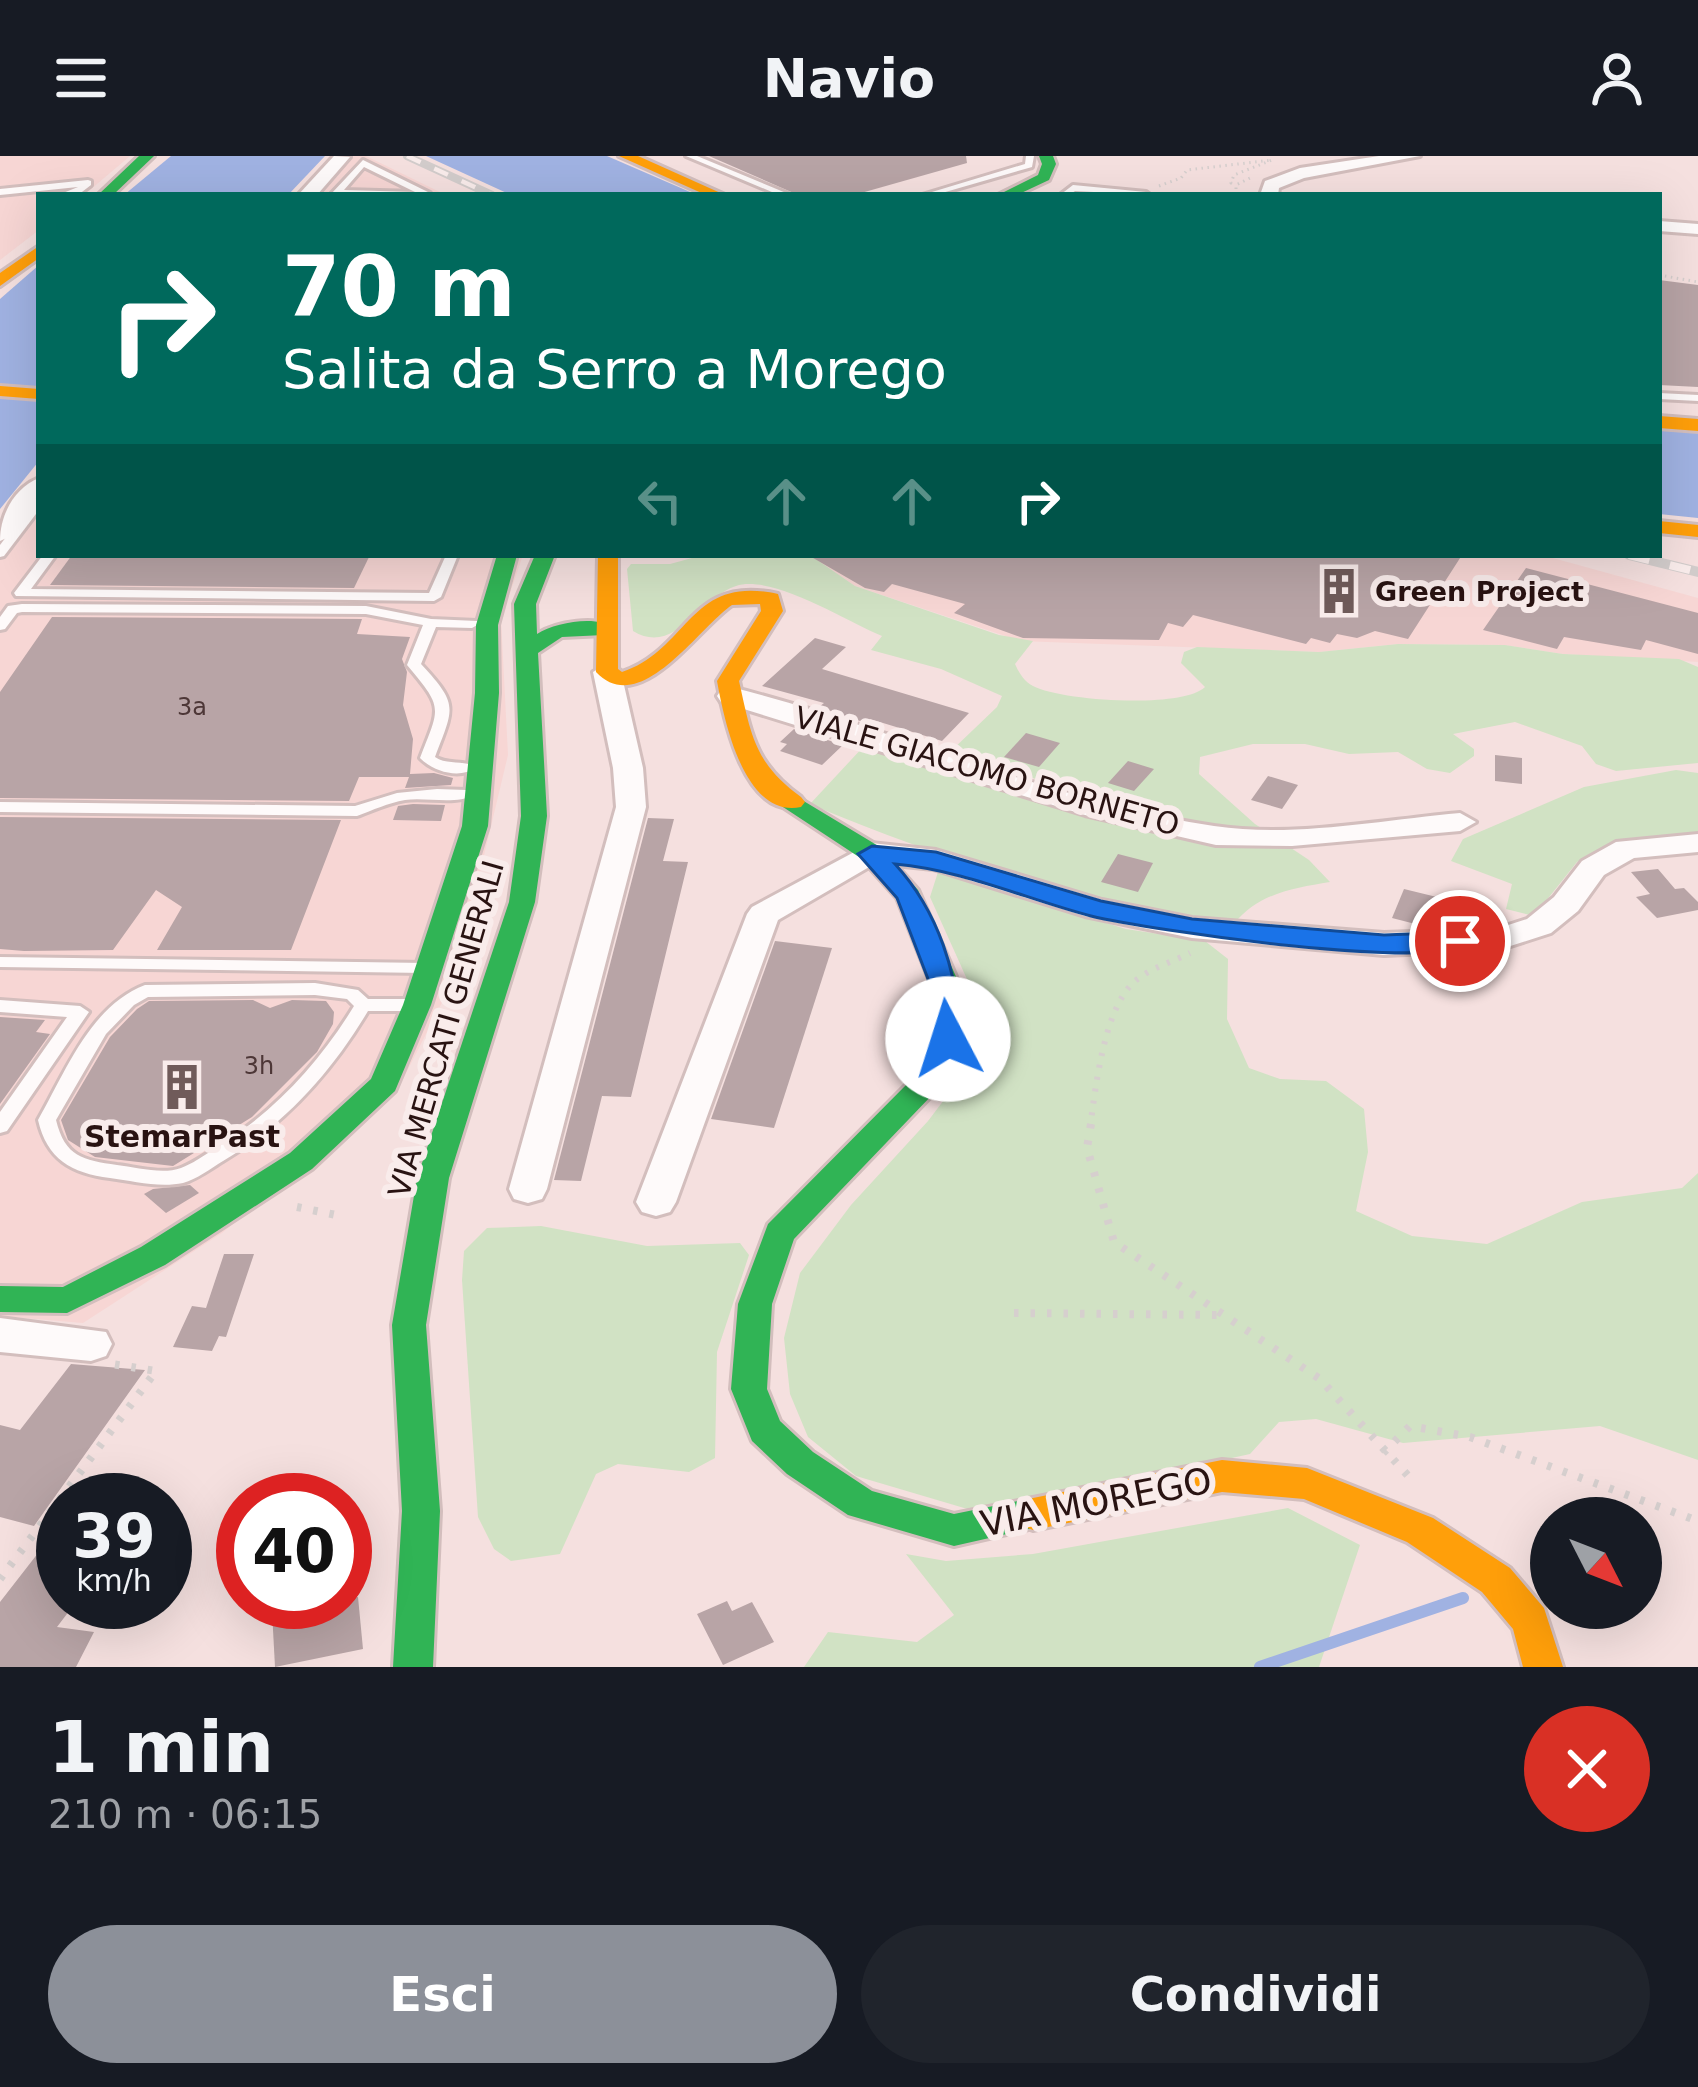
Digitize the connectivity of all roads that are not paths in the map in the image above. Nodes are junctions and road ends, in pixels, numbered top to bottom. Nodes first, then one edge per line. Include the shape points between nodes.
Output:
1 (147, 156) edge
2 (626, 156) edge
3 (660, 156) edge
4 (690, 156) edge
5 (1412, 156) edge
6 (342, 158) edge
7 (1040, 180) edge
8 (0, 192) edge
9 (76, 192) edge
10 (108, 192) edge
11 (310, 192) edge
12 (337, 192) edge
13 (421, 192) edge
14 (711, 192) edge
15 (744, 192) edge
16 (780, 192) edge
17 (936, 192) edge
18 (1094, 192) edge
19 (1094, 192) edge
20 (1270, 192) edge
21 (36, 198) edge
22 (0, 203) edge
23 (1662, 226) edge
24 (1698, 229) edge
25 (36, 253) edge
26 (0, 281) edge
27 (0, 377) edge
28 (36, 380) edge
29 (0, 392) edge
30 (36, 394) edge
31 (1698, 399) edge
32 (1662, 400) edge
33 (1662, 402) edge
34 (1698, 421) edge
35 (1662, 422) edge
36 (36, 489) edge
37 (36, 506) edge
38 (1662, 526) edge
39 (1698, 531) edge
40 (0, 534) edge
41 (0, 553) edge
42 (48, 558) edge
43 (451, 558) edge
44 (506, 558) edge
45 (544, 558) edge
46 (608, 558) edge
47 (21, 593) junction
48 (0, 594) edge
49 (526, 609) junction
50 (431, 622) junction
51 (472, 624) dead end
52 (0, 626) edge
53 (604, 628) junction
54 (557, 631) junction
55 (526, 651) junction
56 (608, 672) junction
57 (731, 696) junction
58 (469, 768) dead end
59 (466, 795) dead end
60 (0, 807) edge
61 (1460, 822) dead end
62 (1698, 843) edge
63 (872, 854) junction
64 (0, 962) edge
65 (428, 968) junction
66 (364, 1005) junction
67 (417, 1005) junction
68 (0, 1006) edge
69 (0, 1126) edge
70 (528, 1189) dead end
71 (656, 1202) dead end
72 (0, 1299) edge
73 (0, 1335) edge
74 (101, 1354) road end
75 (413, 1667) edge
76 (1543, 1667) edge

1 - 10 main road
2 - 14 main road
3 - 15 main road
4 - 16 lane
5 - 20 street via 1291,175
6 - 11 street
7 - 17 lane via 1029,165
7 - 18 lane
7 - 19 lane
8 - 9 lane via 88,183
12 - 13 lane via 363,164
21 - 22 lane
23 - 24 street
25 - 26 main road
27 - 28 main road
29 - 30 main road
31 - 32 main road
33 - 34 lane
34 - 35 main road
36 - 40 street
37 - 41 lane
38 - 39 main road
42 - 47 lane
43 - 47 lane via 434,597
44 - 65 main road via 487,625 475,826
45 - 49 main road, VIA MERCATI GENERALI
46 - 53 main road
47 - 48 lane
49 - 54 main road
49 - 55 main road, VIA MERCATI GENERALI
50 - 51 lane
50 - 52 lane via 366,610 22,608
50 - 58 lane via 414,665 446,712 427,758
53 - 54 main road
53 - 56 main road
54 - 55 main road
55 - 75 main road, VIA MERCATI GENERALI via 534,816 522,902 433,1178 409,1325 421,1510
56 - 57 main road via 646,676 718,600 736,590 756,592 770,599 772,611 728,681
56 - 70 street via 631,807
57 - 61 street, VIALE GIACOMO BORNETO via 1096,808 1216,836
57 - 63 main road, VIA MOREGO via 745,754 762,783
59 - 60 lane via 382,798 357,811
62 - 63 street via 1627,849 1593,868 1539,926 1498,939 1384,944 1234,932 1097,909 936,860
63 - 71 street via 764,914
63 - 76 main road, VIA MOREGO via 910,896 943,979 948,1039 922,1087 780,1233 755,1304 750,1368 765,1430 861,1504 954,1530 1222,1476 1307,1484 1420,1530 1496,1580 1530,1622
64 - 65 lane
65 - 67 main road
66 - 66 lane via 352,994 316,988 146,991 109,1018 47,1120 51,1139 66,1161 180,1178 297,1098
66 - 67 lane
67 - 72 main road via 384,1084 302,1161 67,1300
68 - 69 lane via 80,1012
73 - 74 street

